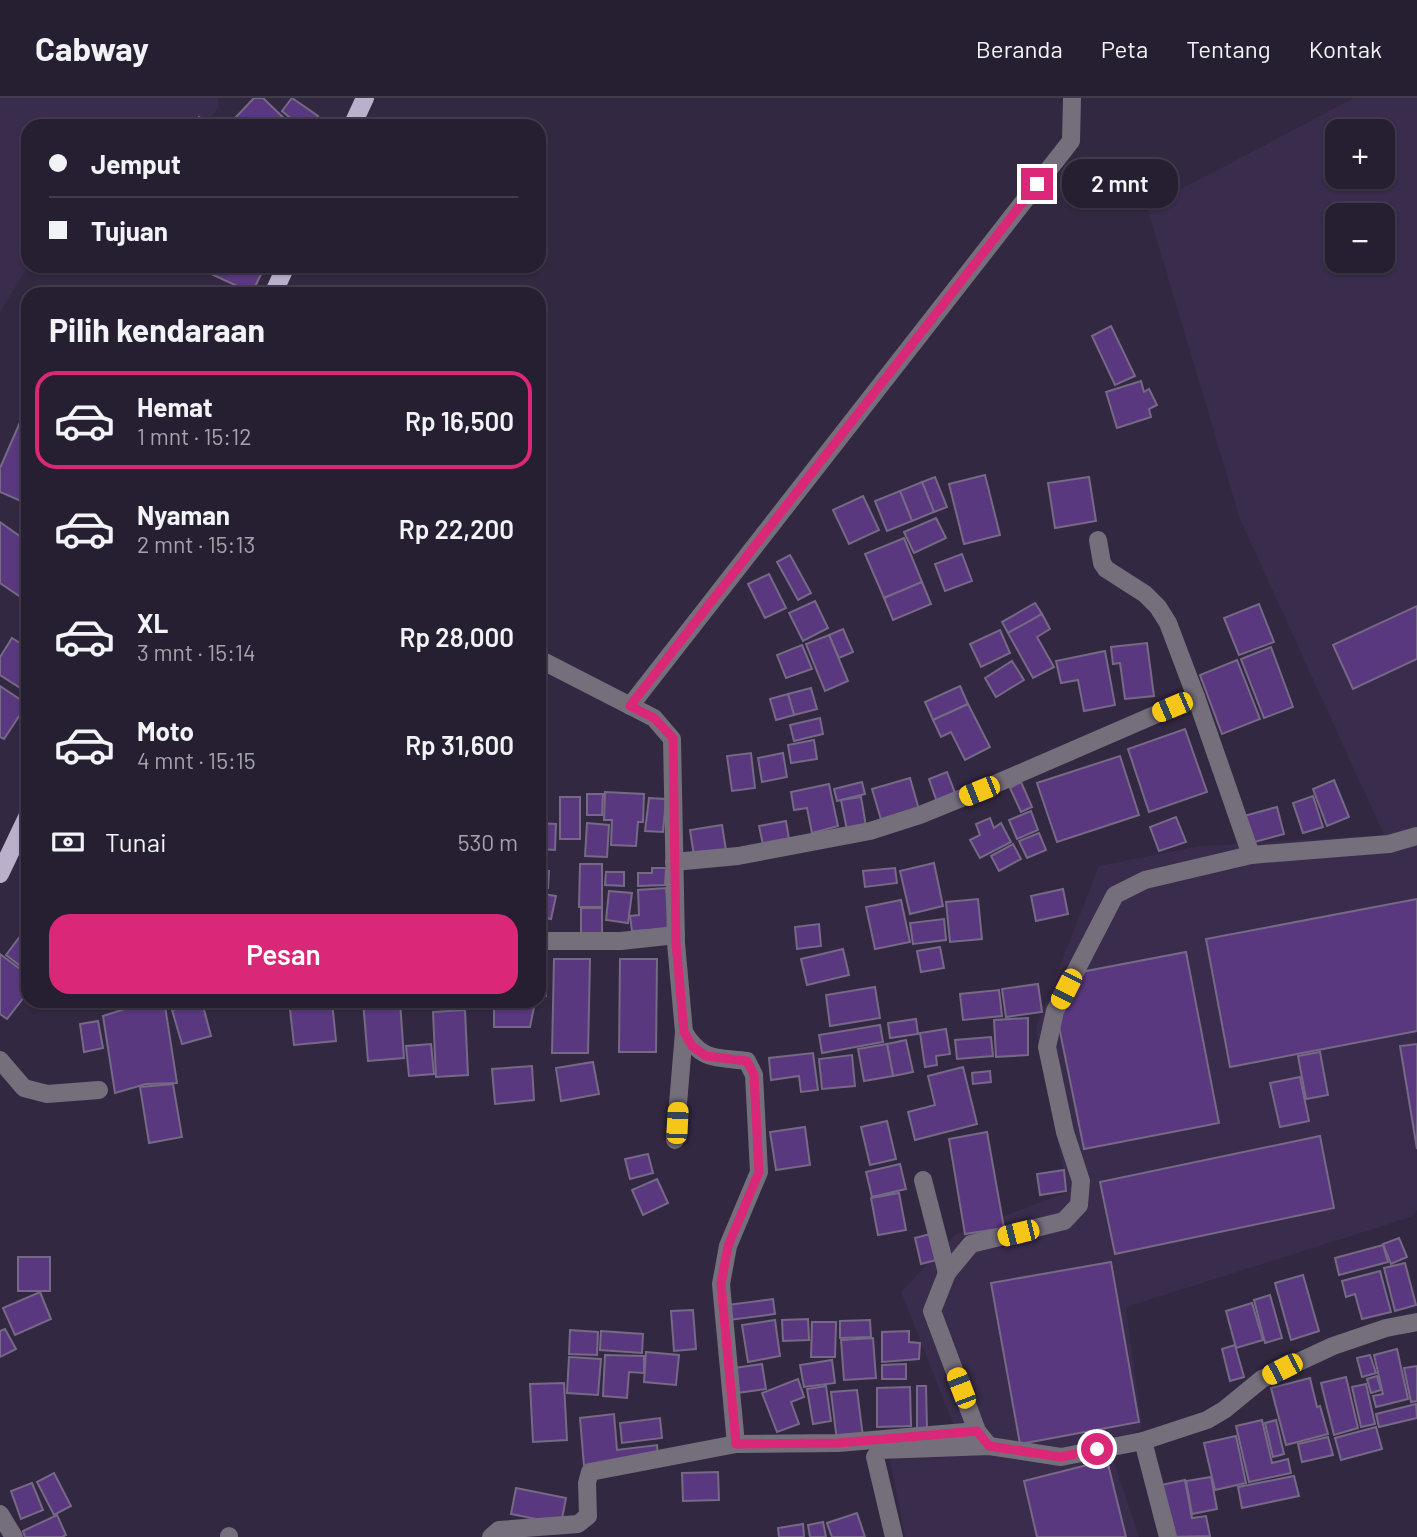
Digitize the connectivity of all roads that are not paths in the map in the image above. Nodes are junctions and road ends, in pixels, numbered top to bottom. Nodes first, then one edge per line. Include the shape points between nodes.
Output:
1 (365, 98) edge
2 (1072, 98) edge
3 (355, 119) edge
4 (1098, 540) dead end
5 (546, 663) edge
6 (1196, 697) junction
7 (630, 706) junction
8 (21, 830) edge
9 (1417, 836) edge
10 (1251, 855) junction
11 (674, 862) junction
12 (0, 874) edge
13 (676, 935) junction
14 (546, 941) edge
15 (684, 1032) junction
16 (0, 1060) edge
17 (99, 1090) dead end
18 (676, 1140) dead end
19 (923, 1180) dead end
20 (947, 1273) junction
21 (1417, 1322) edge
22 (977, 1431) junction
23 (1143, 1441) junction
24 (736, 1444) junction
25 (989, 1446) junction
26 (0, 1514) edge
27 (13, 1537) edge
28 (491, 1537) edge
29 (894, 1537) edge
30 (1168, 1537) edge

1 - 3 main road
2 - 7 street via 1071,141
4 - 6 street via 1106,569 1158,607
5 - 7 street
6 - 10 street
6 - 11 street via 967,796 870,831 738,856
7 - 11 street via 654,718 673,738
8 - 12 main road
9 - 10 street via 1389,844
10 - 20 street via 1146,880 1115,895 1055,1011 1048,1047 1065,1132 1081,1181 1079,1205 1064,1221 971,1244
11 - 13 street
13 - 14 street via 621,942
13 - 15 street
15 - 18 street
15 - 24 street via 692,1046 706,1056 747,1061 754,1075 759,1172 728,1246 721,1284
16 - 17 street via 24,1088 47,1094
19 - 20 street
20 - 22 street via 932,1311
21 - 23 street via 1333,1346 1262,1379 1207,1420
22 - 24 street via 838,1443
22 - 25 street
23 - 25 street via 1061,1457
23 - 30 street
24 - 28 street via 590,1472 588,1516 578,1524 499,1530
25 - 29 street via 877,1452
26 - 27 street

